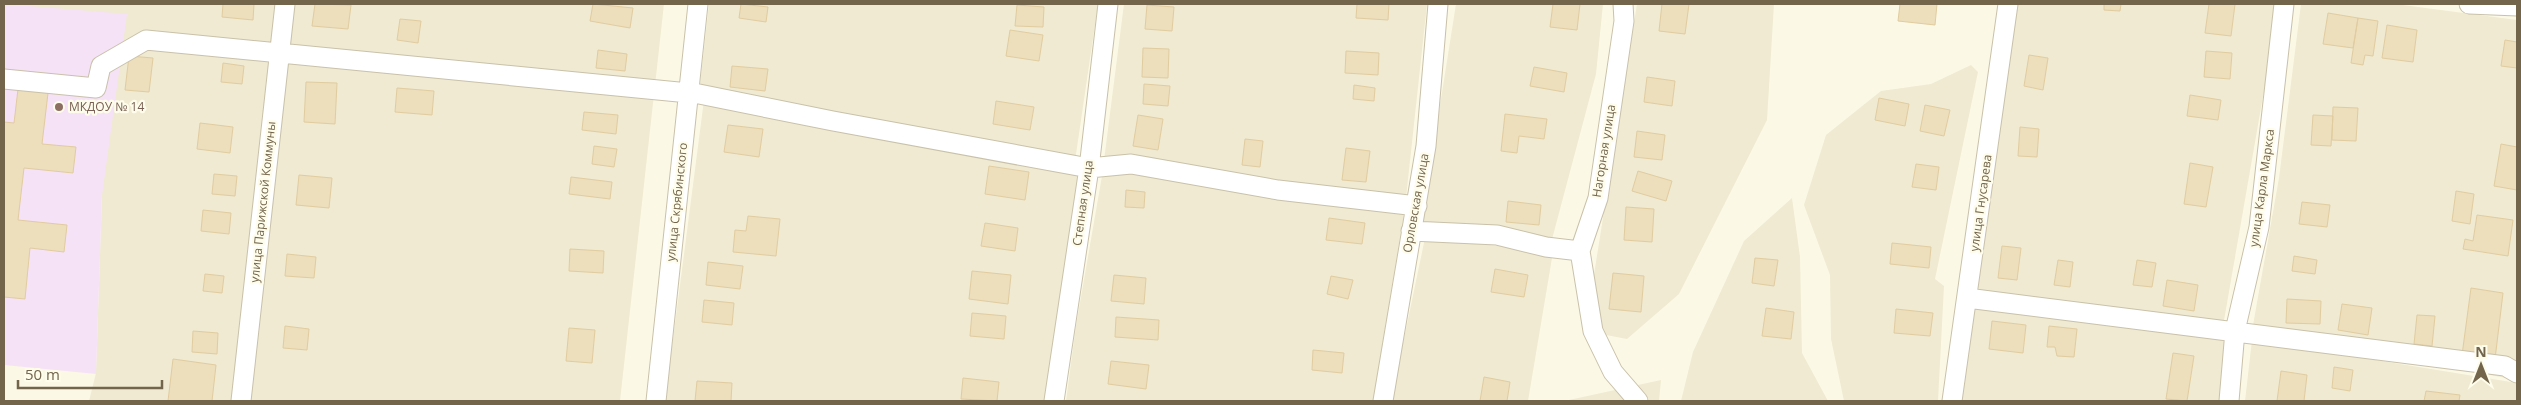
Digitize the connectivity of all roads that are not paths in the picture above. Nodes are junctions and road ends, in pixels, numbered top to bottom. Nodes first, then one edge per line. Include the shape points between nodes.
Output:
1 (285, 4) edge
2 (698, 4) edge
3 (1108, 4) edge
4 (1438, 4) edge
5 (1623, 4) edge
6 (2008, 4) edge
7 (2284, 4) edge
8 (2469, 4) edge
9 (2517, 6) edge
10 (279, 53) junction
11 (4, 78) edge
12 (689, 94) junction
13 (1089, 168) junction
14 (1417, 206) junction
15 (1411, 231) junction
16 (1580, 251) junction
17 (1967, 298) junction
18 (2235, 332) junction
19 (2517, 373) edge
20 (241, 401) edge
21 (656, 401) edge
22 (1054, 401) edge
23 (1382, 401) edge
24 (1638, 401) edge
25 (1952, 401) edge
26 (2229, 401) edge

1 - 10 street, улица Парижской Коммуны
2 - 12 street, улица Скрябинского
3 - 13 street, Степная улица
4 - 14 street, Орловская улица via 1426,146
5 - 16 street, Нагорная улица via 1624,20 1598,198
6 - 17 street, улица Гнусарева
7 - 18 street, улица Карла Маркса via 2259,227
8 - 9 street
10 - 11 street via 146,40 101,66 96,88
10 - 12 street
10 - 20 street, улица Парижской Коммуны
12 - 13 street
12 - 21 street, улица Скрябинского
13 - 14 street via 1131,164 1278,190
13 - 22 street, Степная улица
14 - 15 street, Орловская улица
15 - 16 street via 1497,235 1546,247
15 - 23 street, Орловская улица
16 - 24 street, Нагорная улица via 1593,331 1613,372
17 - 18 street
17 - 25 street, улица Гнусарева
18 - 19 street via 2506,366
18 - 26 street, улица Карла Маркса

